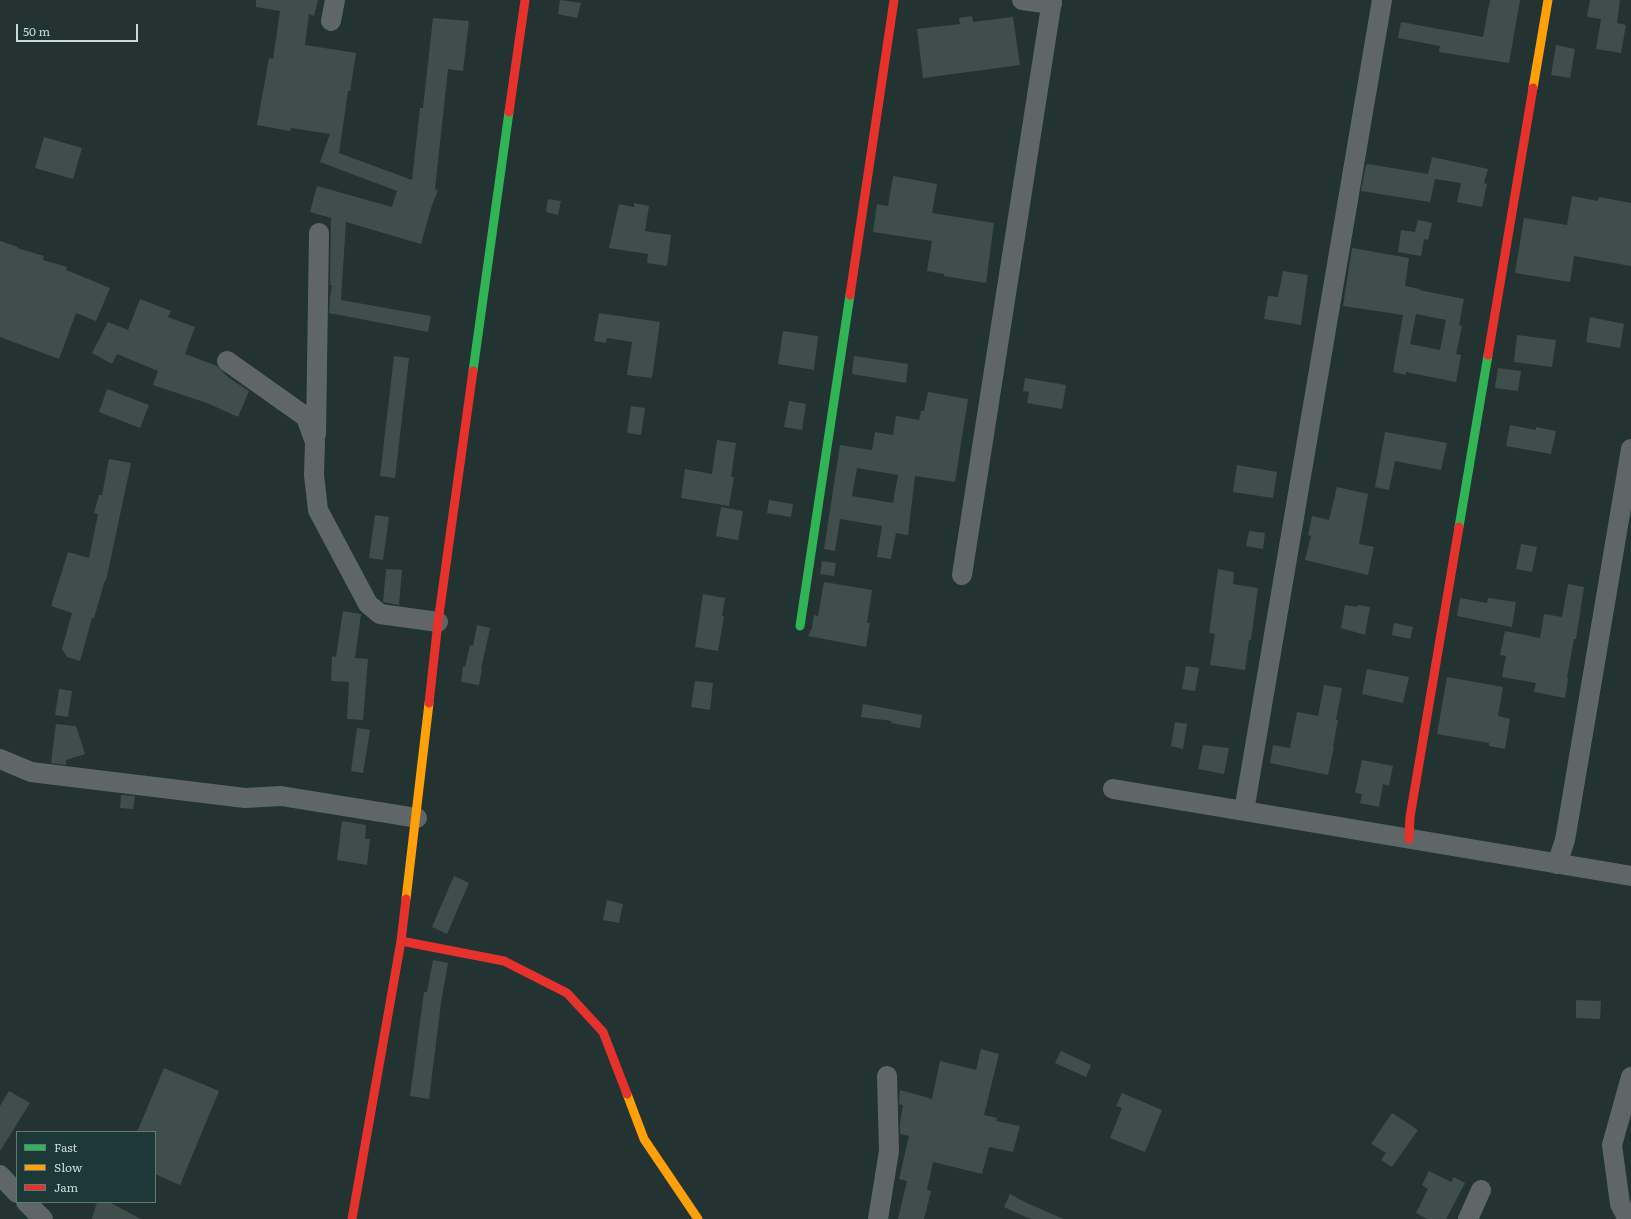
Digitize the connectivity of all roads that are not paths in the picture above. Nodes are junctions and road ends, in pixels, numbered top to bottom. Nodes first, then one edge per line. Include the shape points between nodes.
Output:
1 (335, 0) edge
2 (525, 0) edge
3 (894, 0) edge
4 (1022, 0) edge
5 (1382, 0) edge
6 (1548, 0) edge
7 (1052, 2) edge
8 (331, 21) dead end
9 (319, 233) dead end
10 (227, 361) dead end
11 (315, 442) junction
12 (1631, 449) edge
13 (962, 575) dead end
14 (438, 622) junction
15 (800, 626) dead end
16 (0, 759) edge
17 (1113, 789) dead end
18 (1244, 811) junction
19 (417, 818) junction
20 (1409, 839) junction
21 (1557, 864) junction
22 (1631, 876) edge
23 (401, 941) junction
24 (887, 1076) dead end
25 (1631, 1077) edge
26 (0, 1176) edge
27 (1481, 1190) dead end
28 (16, 1192) edge
29 (27, 1203) edge
30 (43, 1219) edge
31 (352, 1219) edge
32 (698, 1219) edge
33 (878, 1219) edge
34 (1468, 1219) edge
35 (1628, 1219) edge

1 - 8 street
2 - 14 street
3 - 15 street
4 - 7 street
5 - 18 street
6 - 20 street via 1410,816
7 - 13 street
9 - 11 street
10 - 11 street via 306,417
11 - 14 street via 314,475 318,510 368,604 380,614
12 - 21 street via 1565,840
14 - 19 street
16 - 19 street via 31,772 245,798 282,796
17 - 18 street
18 - 20 street
19 - 23 street
20 - 21 street
21 - 22 street
23 - 31 street
23 - 32 street via 504,961 567,993 603,1032 644,1139
24 - 33 street via 889,1151
25 - 35 street via 1612,1145 1620,1204
26 - 28 street
27 - 34 street
29 - 30 street

